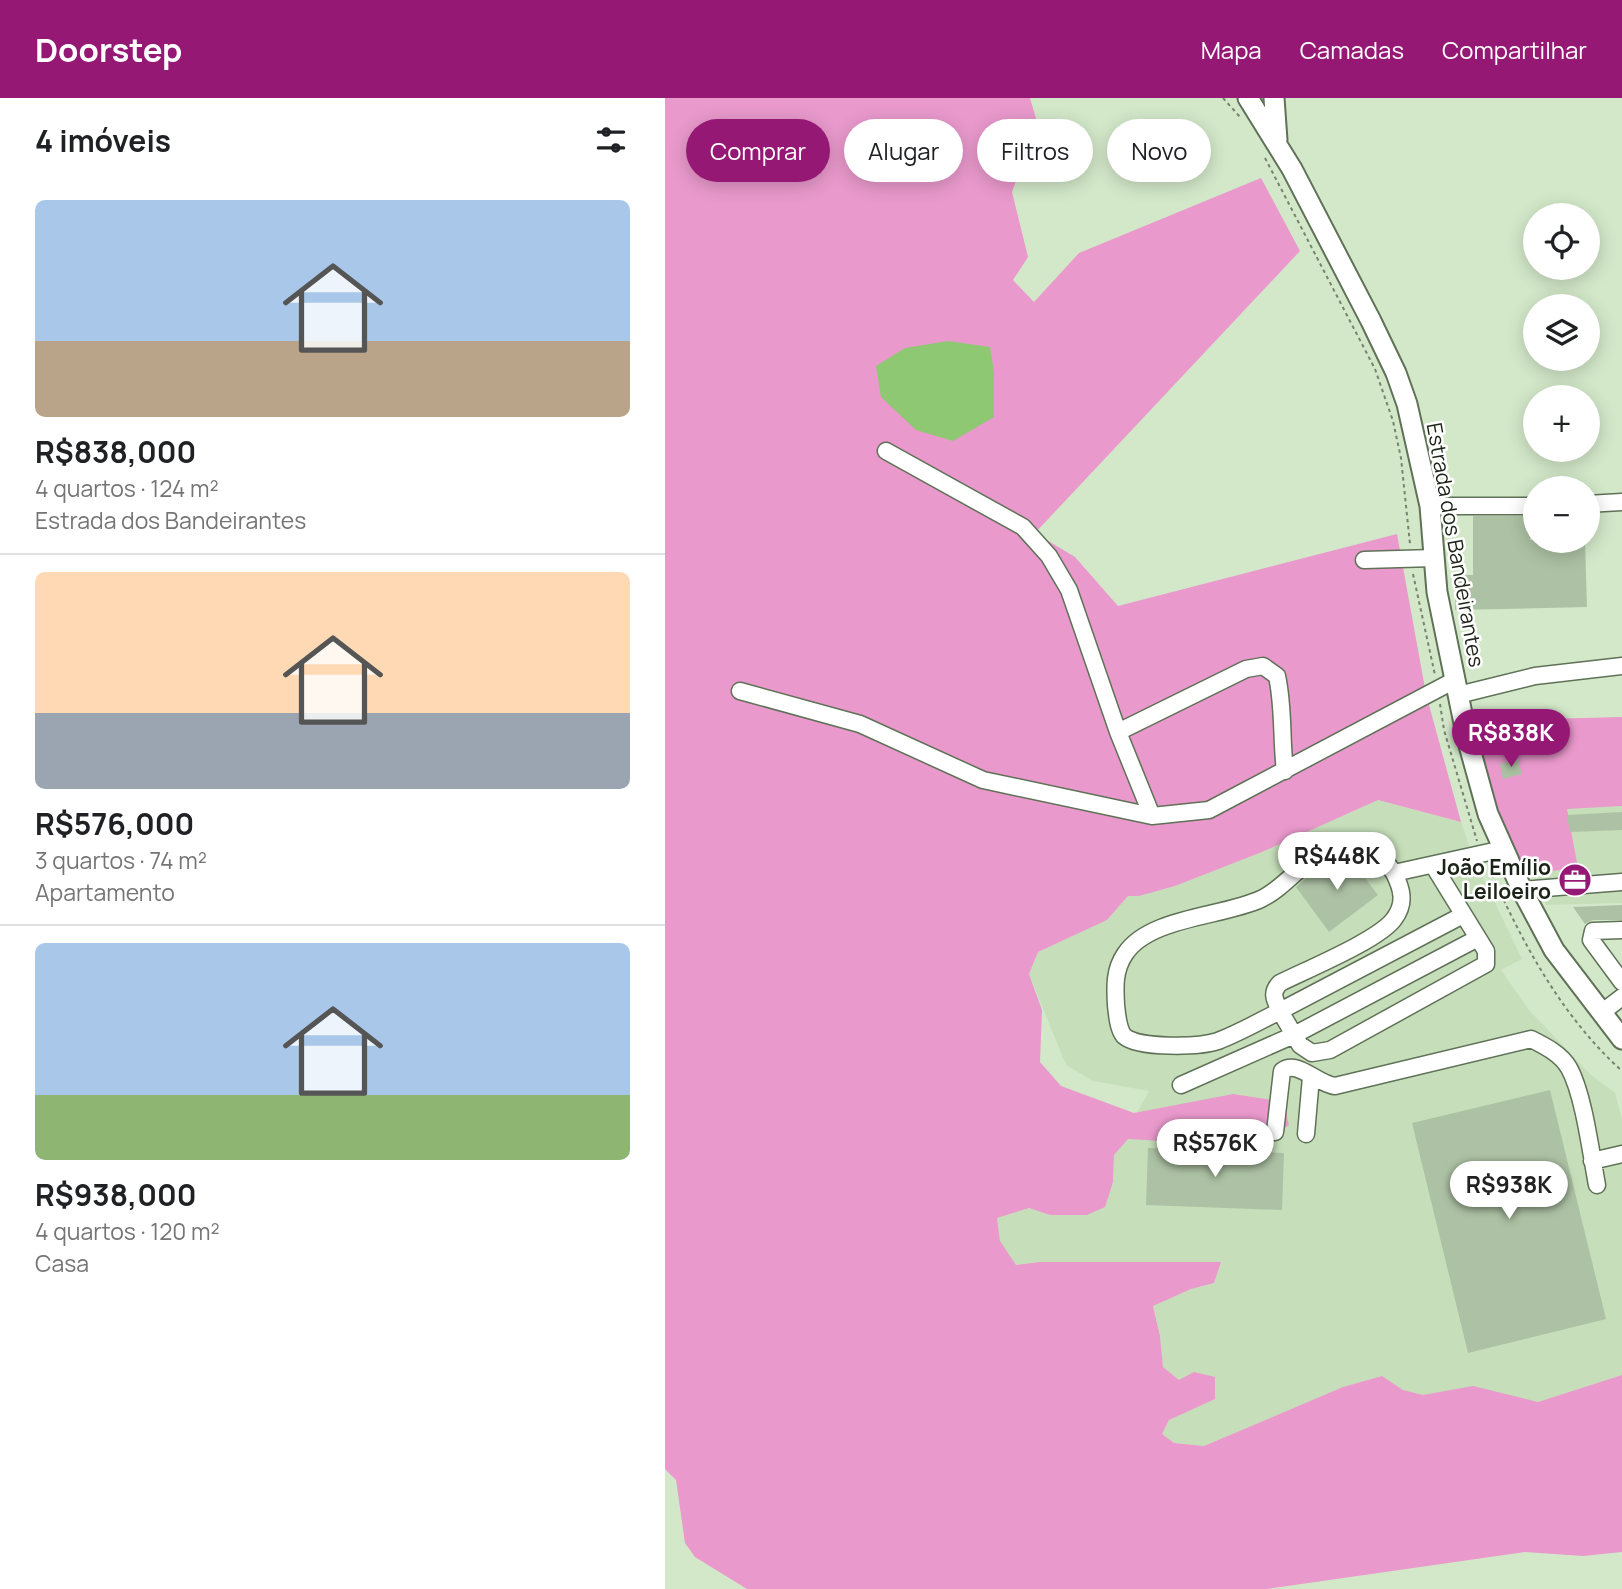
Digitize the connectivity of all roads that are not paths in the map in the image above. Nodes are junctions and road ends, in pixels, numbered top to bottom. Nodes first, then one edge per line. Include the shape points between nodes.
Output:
1 (1248, 98) edge
2 (1274, 98) edge
3 (1270, 148) junction
4 (886, 451) dead end
5 (1622, 502) edge
6 (1600, 503) edge
7 (1430, 506) junction
8 (1523, 506) edge
9 (1434, 558) junction
10 (1364, 560) dead end
11 (1622, 666) edge
12 (1450, 688) junction
13 (740, 691) dead end
14 (1118, 732) junction
15 (1285, 771) junction
16 (1152, 816) junction
17 (1503, 849) junction
18 (1433, 865) junction
19 (1394, 873) junction
20 (1622, 882) edge
21 (1522, 890) junction
22 (1463, 915) junction
23 (1622, 930) edge
24 (1478, 937) junction
25 (1622, 982) edge
26 (1622, 997) edge
27 (1280, 1011) junction
28 (1601, 1013) junction
29 (1294, 1035) junction
30 (1622, 1039) edge
31 (1311, 1077) junction
32 (1181, 1084) dead end
33 (1275, 1132) dead end
34 (1306, 1134) dead end
35 (1622, 1154) edge
36 (1592, 1161) junction
37 (1598, 1185) dead end

1 - 3 main road, Estrada dos Bandeirantes
2 - 3 main road
3 - 7 main road, Estrada dos Bandeirantes via 1396,373
4 - 14 street via 1023,527 1049,556 1069,590
5 - 6 street
7 - 8 street
7 - 9 main road, Estrada dos Bandeirantes
9 - 10 street
9 - 12 main road, Estrada dos Bandeirantes
11 - 12 street
12 - 15 street
12 - 17 main road, Estrada dos Bandeirantes
13 - 16 street via 860,724 983,780
14 - 15 street via 1246,669 1263,666 1277,676 1283,702 1280,734
14 - 16 street
15 - 16 street via 1209,810
17 - 18 street
17 - 21 main road, Estrada dos Bandeirantes
18 - 19 street
18 - 22 street
19 - 27 street via 1403,897 1396,917 1369,937 1280,984 1274,995
19 - 27 street via 1373,847 1360,842 1336,845 1264,898 1150,934 1132,946 1117,969 1121,1030 1125,1037 1142,1042 1181,1046 1217,1041
20 - 21 street
21 - 28 main road, Estrada dos Bandeirantes via 1554,950
22 - 24 street
22 - 27 street
23 - 25 street via 1593,931 1591,940
24 - 29 street
24 - 29 street via 1487,956 1482,968 1330,1050 1319,1054 1306,1051
26 - 28 street
27 - 29 street
28 - 30 main road, Estrada dos Bandeirantes
29 - 32 street
31 - 33 street via 1294,1066 1282,1071
31 - 34 street
31 - 36 street via 1335,1086 1531,1040 1552,1049 1569,1068
35 - 36 street
36 - 37 street

